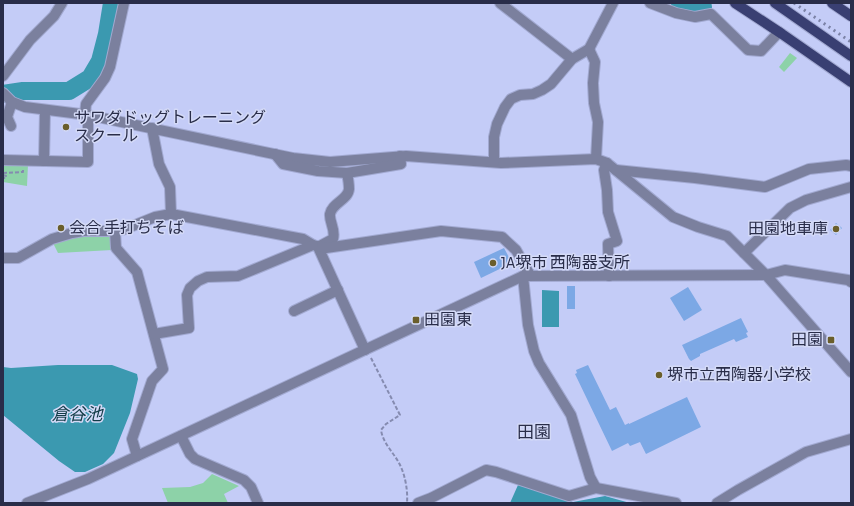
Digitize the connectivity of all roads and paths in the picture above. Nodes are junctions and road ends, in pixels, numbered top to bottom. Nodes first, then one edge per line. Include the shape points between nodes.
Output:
1 (62, 3) edge
2 (124, 3) edge
3 (500, 3) edge
4 (613, 3) edge
5 (650, 3) edge
6 (735, 3) edge
7 (775, 3) edge
8 (832, 3) edge
9 (840, 3) edge
10 (851, 12) edge
11 (851, 16) edge
12 (779, 32) junction
13 (589, 49) junction
14 (851, 56) edge
15 (572, 59) junction
16 (3, 76) edge
17 (851, 82) edge
18 (8, 98) edge
19 (45, 110) junction
20 (86, 114) junction
21 (11, 126) dead end
22 (152, 128) junction
23 (275, 154) junction
24 (400, 156) junction
25 (596, 159) junction
26 (3, 160) edge
27 (44, 161) junction
28 (494, 162) junction
29 (607, 163) junction
30 (851, 166) edge
31 (616, 170) junction
32 (23, 172) dead end
33 (348, 173) junction
34 (3, 175) edge
35 (851, 187) edge
36 (171, 214) junction
37 (115, 231) junction
38 (315, 246) junction
39 (744, 253) junction
40 (3, 258) edge
41 (527, 275) junction
42 (766, 275) junction
43 (609, 276) junction
44 (851, 282) edge
45 (338, 290) junction
46 (294, 311) dead end
47 (154, 334) junction
48 (366, 350) junction
49 (851, 372) edge
50 (181, 436) junction
51 (851, 439) edge
52 (137, 456) junction
53 (596, 488) junction
54 (641, 500) edge
55 (27, 503) edge
56 (258, 503) edge
57 (408, 503) edge
58 (418, 503) edge
59 (676, 503) edge
60 (717, 503) edge

1 - 16 street
2 - 20 street via 110,67 86,104
3 - 15 street
4 - 13 street
5 - 12 street via 695,17 711,14 748,50 760,50
6 - 12 main road
7 - 14 main road
8 - 11 main road
9 - 10 main road
12 - 17 main road
13 - 15 street
13 - 25 street via 595,62 593,84 598,122
15 - 28 street via 551,84 533,94 511,99 504,107 494,137
18 - 19 street via 25,107
18 - 21 street via 7,117
19 - 20 street
19 - 27 street
20 - 22 street
20 - 27 street via 88,162
22 - 23 street
22 - 36 street via 159,164 170,187
23 - 24 street via 330,162
23 - 33 street via 283,164 318,171
24 - 28 street
24 - 33 street via 401,164
25 - 28 street
25 - 29 street
26 - 27 street
29 - 31 street
29 - 43 street via 604,170 608,212 617,241 608,244
30 - 31 street via 809,169 765,187
31 - 39 street via 672,217 727,236
32 - 34 path
33 - 38 street via 349,190 345,198 330,212 333,239
35 - 39 street via 806,200 790,208
36 - 37 street
36 - 38 street via 303,239
37 - 40 street via 72,233 52,239 18,258
37 - 47 street via 116,248 137,272
38 - 41 street via 333,248 442,231 502,237 516,250
38 - 45 street
38 - 47 street via 238,276 207,277 198,281 187,294 189,328
39 - 42 street
41 - 43 street
41 - 48 street
41 - 53 street via 528,325 534,351 571,415 590,477
42 - 43 street
42 - 44 street via 785,270
42 - 49 street
45 - 46 street
45 - 48 street
47 - 52 street via 163,369 152,381 132,439
48 - 50 street
48 - 57 path via 400,415 381,430 382,437 400,464
50 - 52 street
50 - 56 street via 195,459 244,480 251,487
51 - 60 street via 806,452
52 - 55 street
53 - 54 street
53 - 58 street via 569,496 486,470
54 - 59 street

